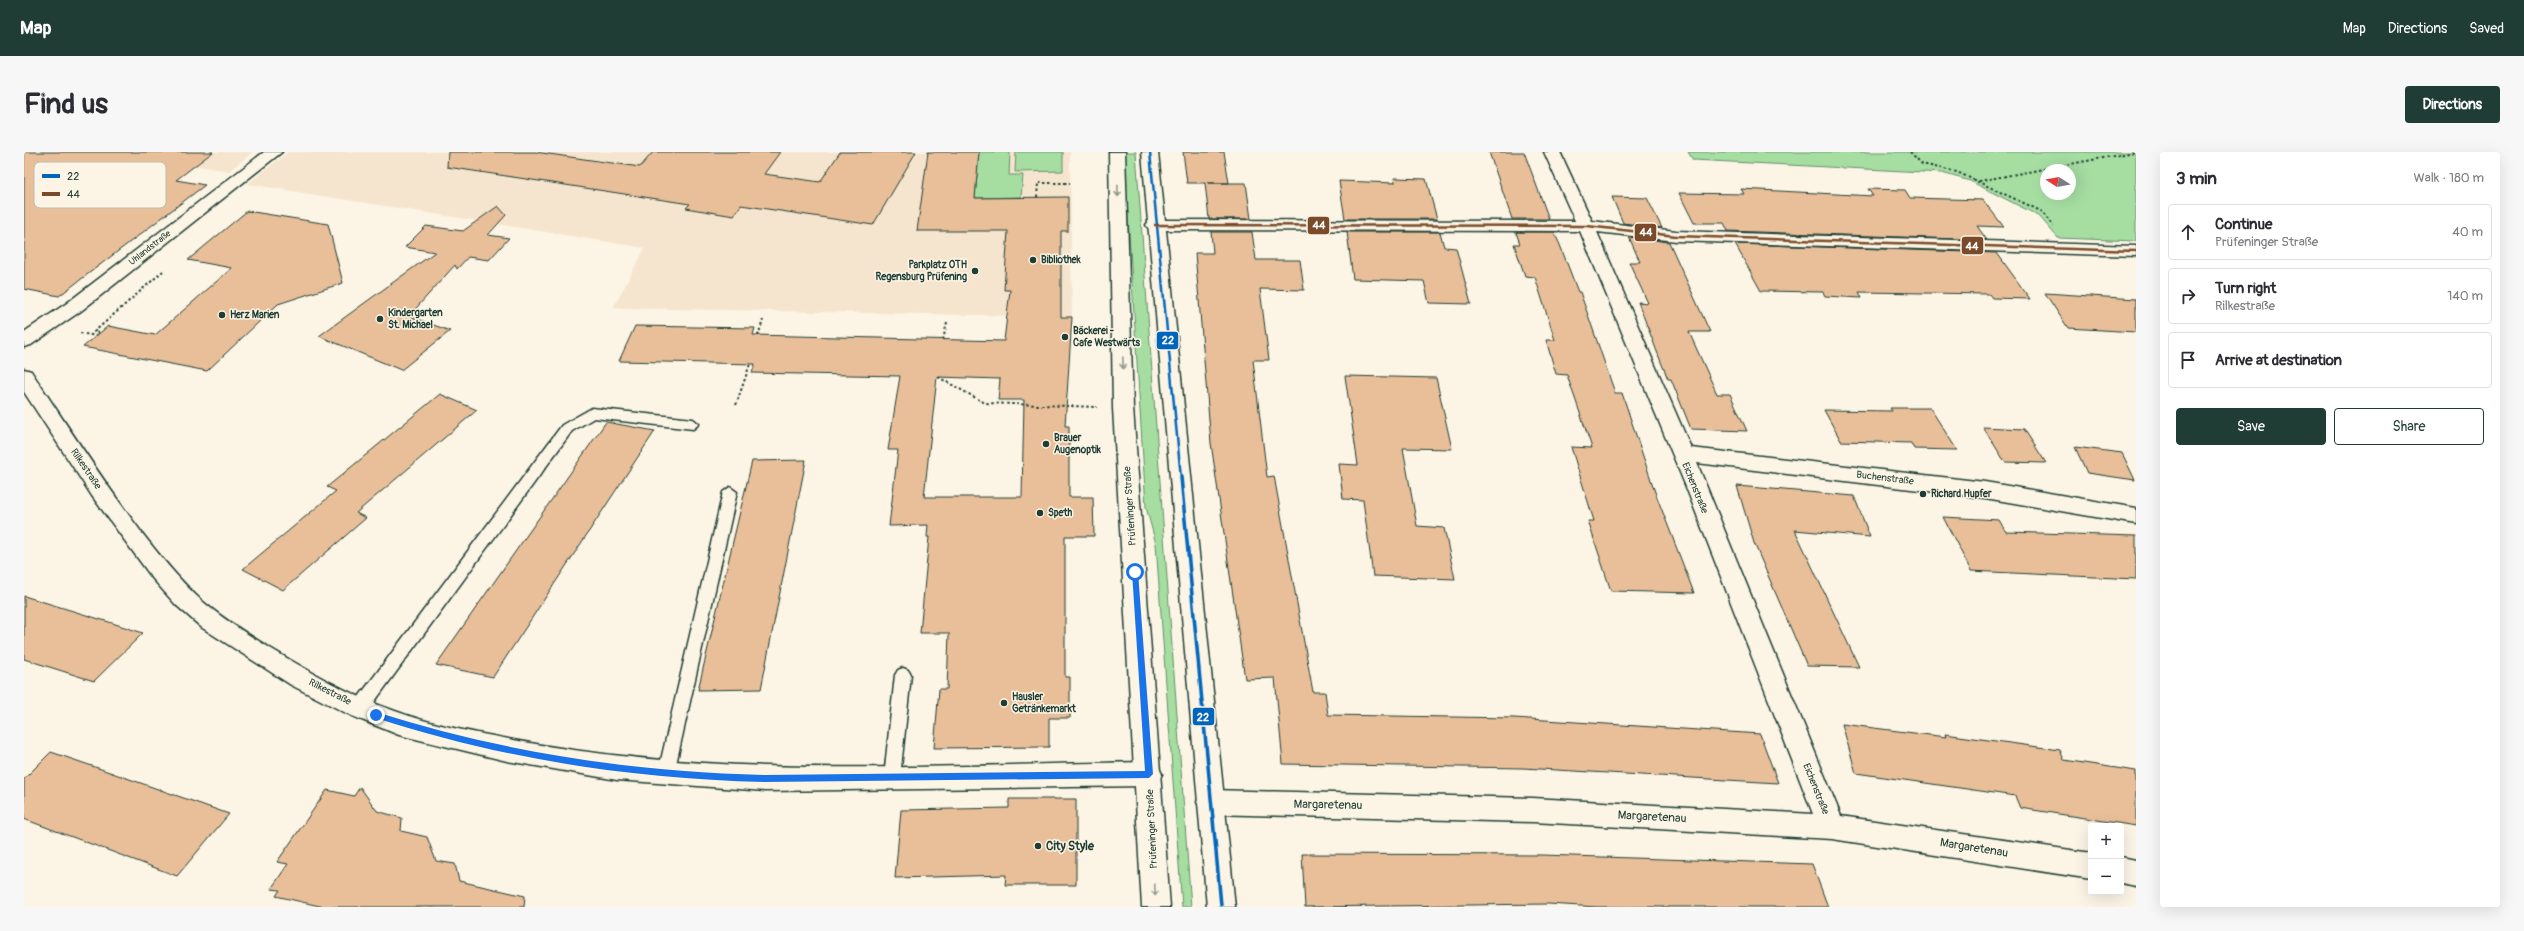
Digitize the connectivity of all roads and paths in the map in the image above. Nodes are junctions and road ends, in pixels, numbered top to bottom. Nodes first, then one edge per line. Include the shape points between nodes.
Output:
1 (274, 152) edge
2 (1117, 152) edge
3 (1150, 152) edge
4 (1552, 152) edge
5 (1910, 152) edge
6 (2135, 152) edge
7 (1978, 181) junction
8 (1070, 183) dead end
9 (1037, 197) dead end
10 (1155, 225) junction
11 (1587, 226) junction
12 (2074, 248) junction
13 (2136, 251) edge
14 (763, 320) dead end
15 (947, 323) dead end
16 (72, 332) dead end
17 (96, 336) dead end
18 (758, 336) dead end
19 (943, 340) dead end
20 (24, 341) edge
21 (750, 364) dead end
22 (24, 376) edge
23 (938, 377) dead end
24 (736, 405) dead end
25 (1123, 408) junction
26 (693, 424) dead end
27 (1681, 454) junction
28 (730, 492) dead end
29 (2136, 516) edge
30 (903, 675) dead end
31 (360, 707) junction
32 (666, 773) junction
33 (1149, 774) junction
34 (892, 777) junction
35 (1210, 802) junction
36 (1832, 827) junction
37 (2088, 866) edge
38 (2124, 871) edge
39 (2136, 873) edge
40 (1156, 907) edge
41 (1221, 907) edge

1 - 20 street, Uhlandstraße via 81,302
2 -> 25 street, Prüfeninger Straße
3 - 10 street
4 - 11 street, Eichenstraße
5 - 7 path via 1922,164 1957,172
6 - 7 path
7 - 12 path via 2043,212
8 - 9 path via 1038,183
10 - 11 street
10 - 35 street
11 - 12 street via 1676,236
11 - 27 street, Eichenstraße
12 - 13 street
14 - 18 path
15 - 19 path
16 - 17 path
21 - 24 path
22 - 31 street, Rilkestraße via 95,484 144,552 186,600 232,635 280,666
23 - 25 path via 985,403
25 - 33 street, Prüfeninger Straße
26 - 31 lane via 592,413 567,428
27 - 29 street, Buchenstraße via 1985,490
27 - 36 street, Eichenstraße
28 - 32 lane
30 - 34 lane
31 - 32 street, Rilkestraße via 376,715 431,733 513,752 577,763
32 - 34 street, Rilkestraße via 765,779
33 - 34 street, Rilkestraße
33 -> 40 street, Prüfeninger Straße
35 - 36 street, Margaretenau via 1533,810
35 - 41 street
36 - 37 street, Margaretenau
38 - 39 street

